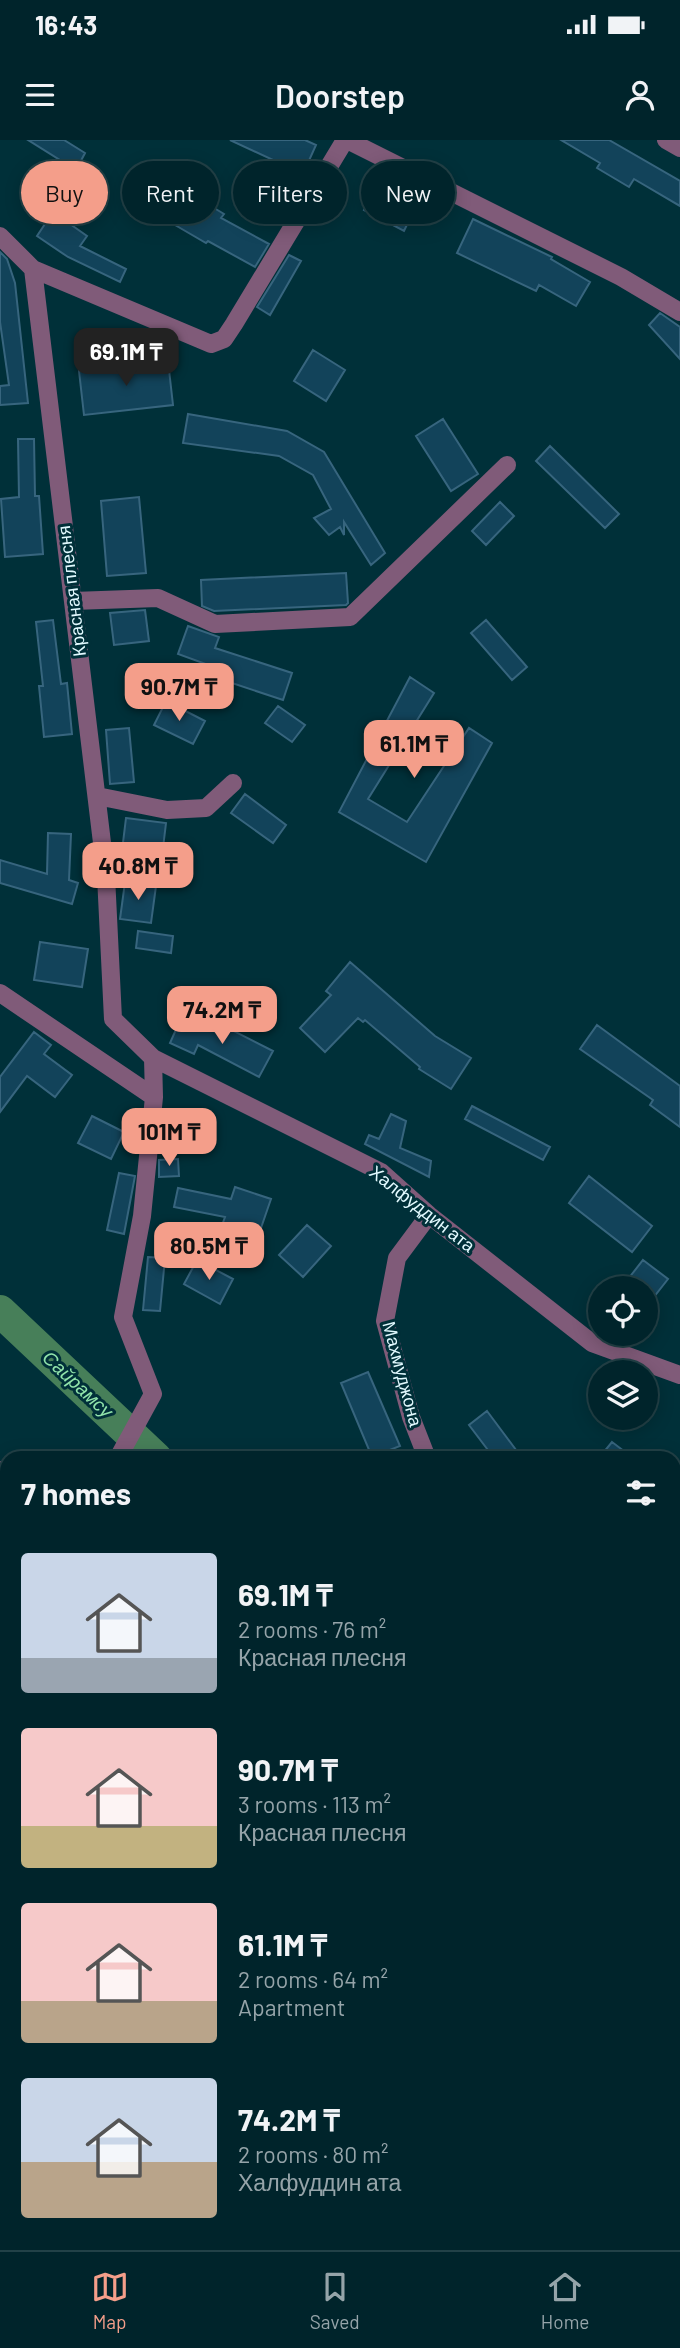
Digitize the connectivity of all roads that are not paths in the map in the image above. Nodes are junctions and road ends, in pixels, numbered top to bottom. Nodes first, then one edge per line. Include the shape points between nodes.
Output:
1 (346, 140) edge
2 (666, 140) edge
3 (680, 148) edge
4 (0, 236) edge
5 (33, 269) junction
6 (680, 312) edge
7 (507, 465) dead end
8 (73, 601) junction
9 (233, 783) dead end
10 (97, 796) junction
11 (0, 993) edge
12 (153, 1058) junction
13 (154, 1097) junction
14 (429, 1215) junction
15 (680, 1375) edge
16 (121, 1451) edge
17 (424, 1451) edge

1 - 5 street via 224,339 211,344
1 - 6 street via 621,277
2 - 3 street
4 - 5 street
5 - 8 street, Красная плесня
7 - 8 street via 350,617 215,624 158,598
8 - 10 street, Красная плесня
9 - 10 street via 206,808 167,810
10 - 12 street, Красная плесня via 113,1019
11 - 13 street
12 - 13 street
12 - 14 street, Халфуддин ата via 382,1172
13 - 16 street via 142,1216 124,1317 153,1394
14 - 15 street, Халфуддин ата via 592,1343
14 - 17 street, Махмуджона via 397,1258 385,1321

